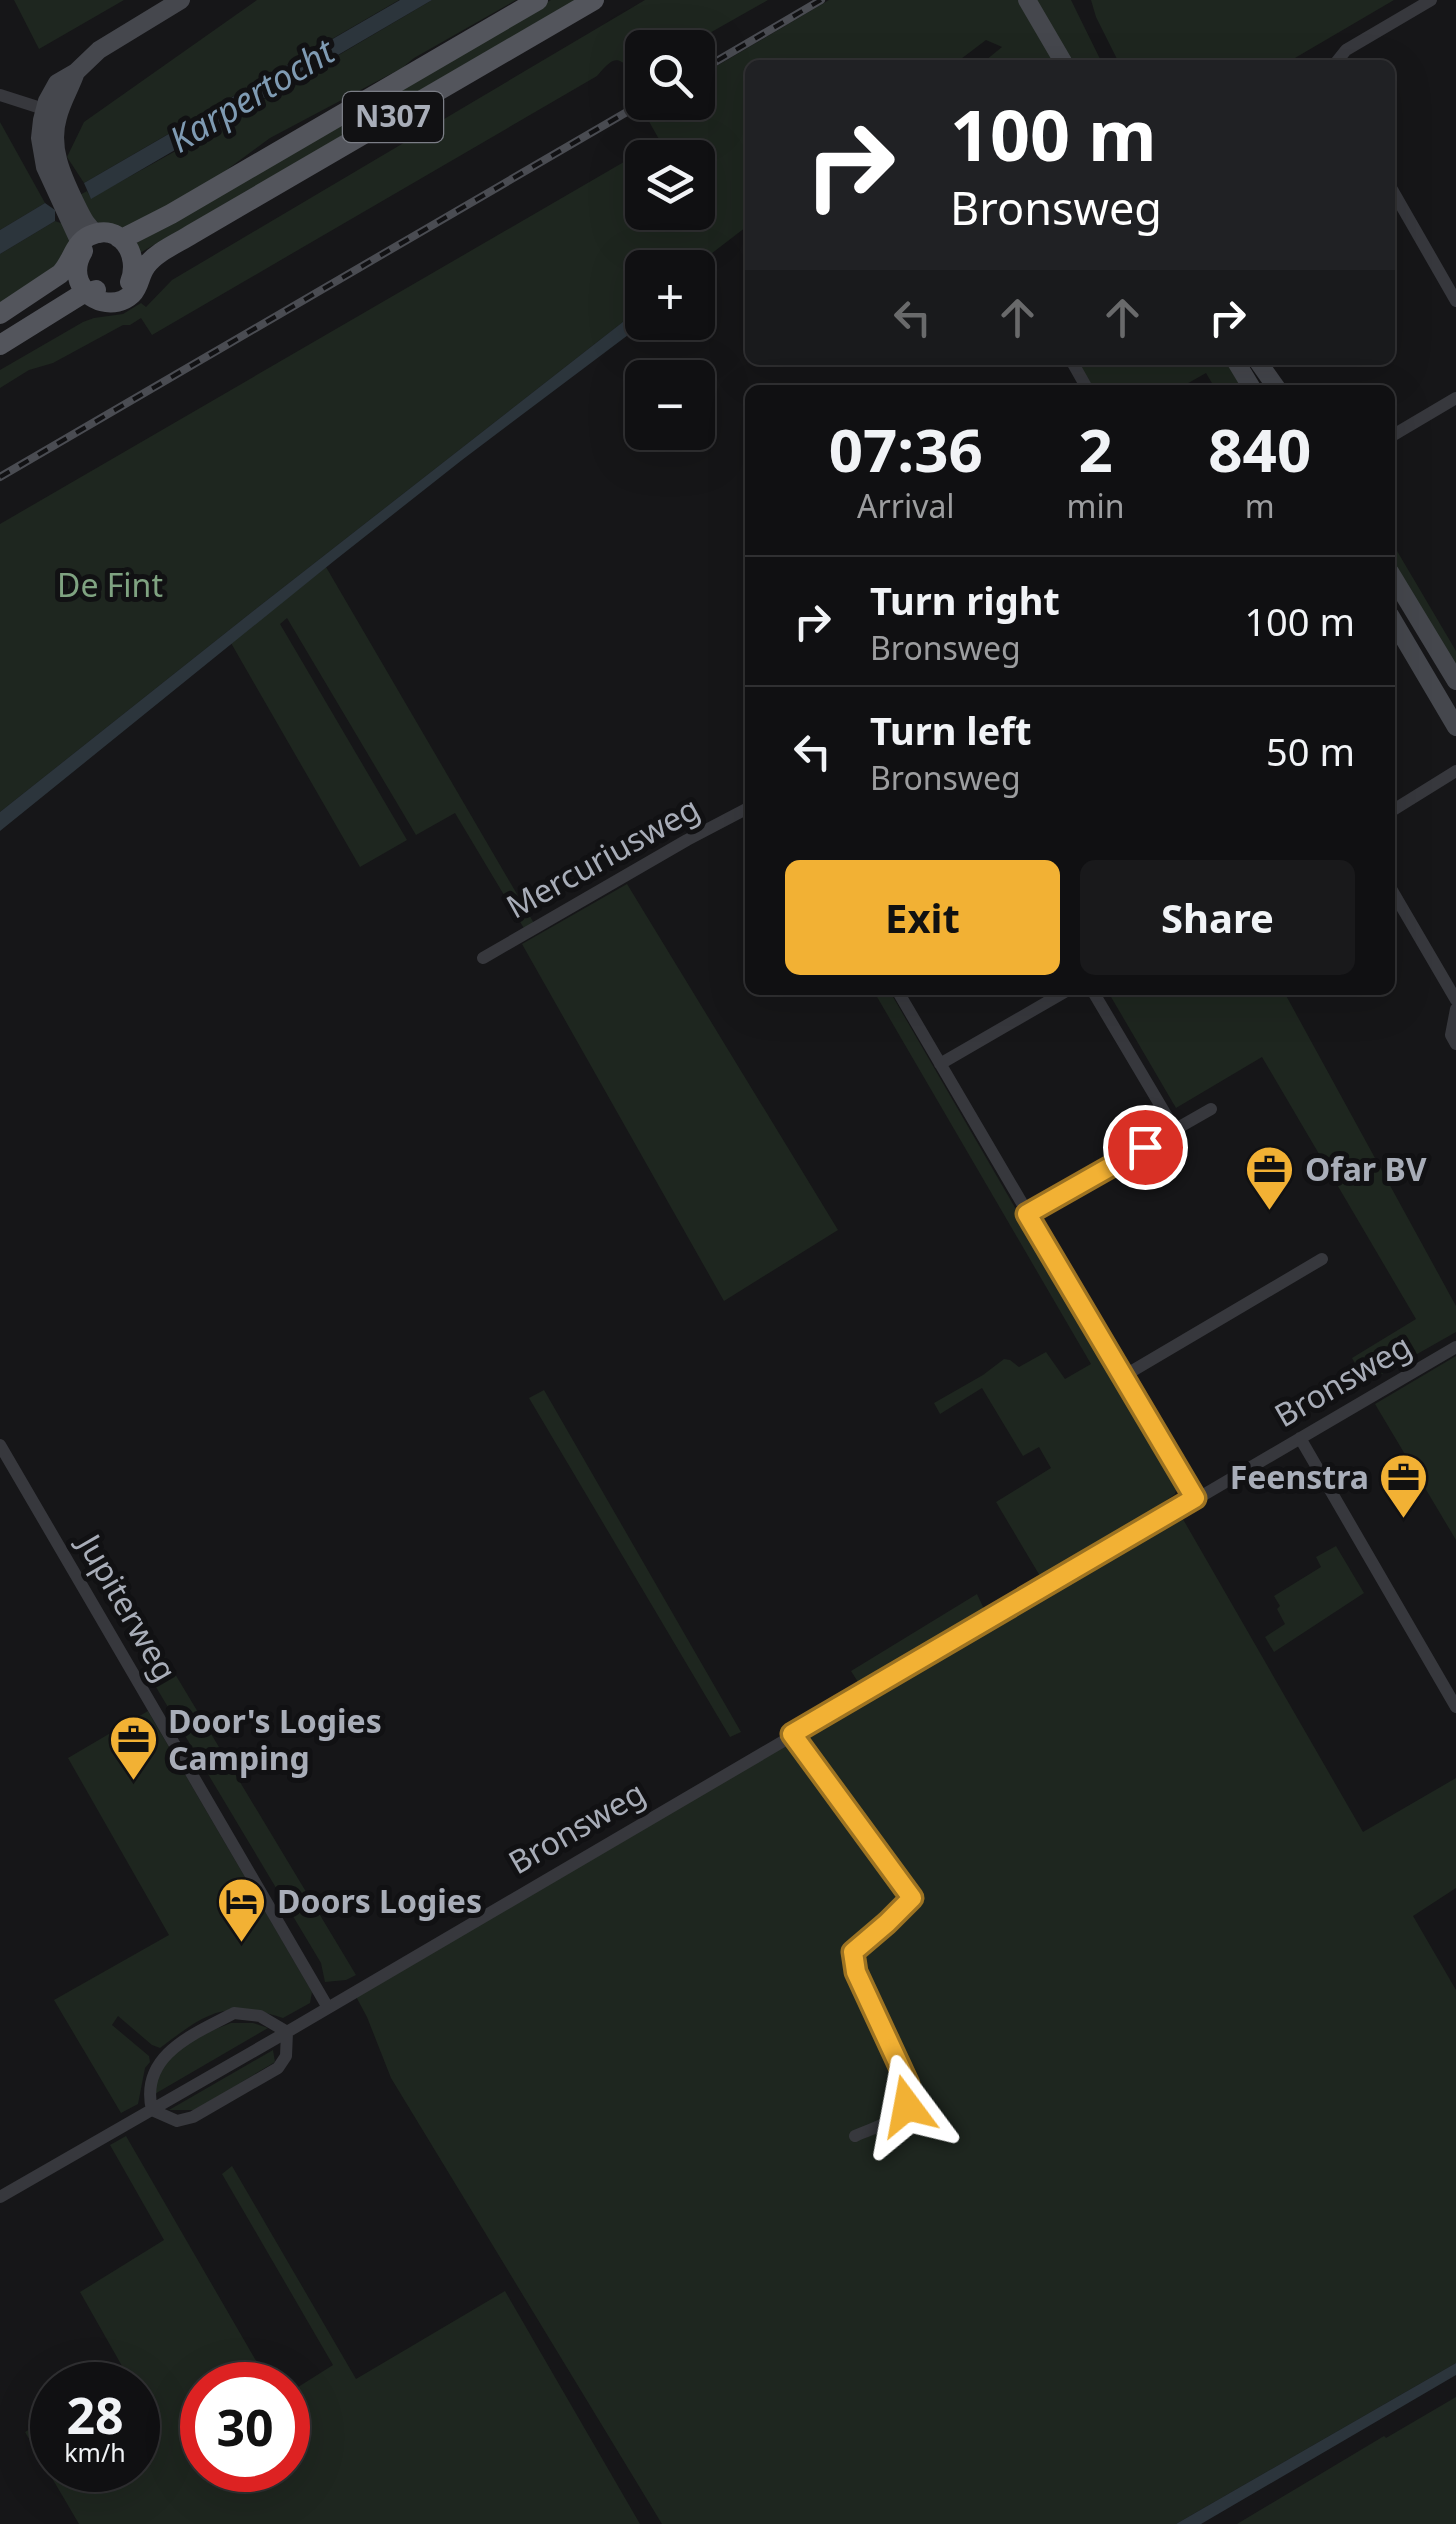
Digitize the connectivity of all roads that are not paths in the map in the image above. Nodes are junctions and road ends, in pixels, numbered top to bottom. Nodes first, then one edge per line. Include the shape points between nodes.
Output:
1 (182, 0) edge
2 (538, 0) edge
3 (594, 0) edge
4 (1027, 0) edge
5 (1431, 0) edge
6 (1063, 60) edge
7 (1338, 60) edge
8 (0, 95) edge
9 (51, 111) junction
10 (1395, 195) edge
11 (93, 248) junction
12 (137, 273) junction
13 (90, 295) junction
14 (1456, 301) edge
15 (7, 310) edge
16 (0, 346) edge
17 (1456, 398) edge
18 (1395, 435) edge
19 (1395, 580) edge
20 (1395, 623) edge
21 (1456, 682) edge
22 (1456, 727) edge
23 (1456, 771) edge
24 (1395, 809) edge
25 (745, 810) edge
26 (1395, 896) edge
27 (483, 958) dead end
28 (900, 995) edge
29 (1059, 995) edge
30 (1095, 995) edge
31 (1456, 1000) edge
32 (1456, 1009) edge
33 (1456, 1044) edge
34 (940, 1064) junction
35 (1211, 1109) dead end
36 (1175, 1130) junction
37 (1027, 1214) junction
38 (1322, 1258) dead end
39 (1456, 1347) edge
40 (1122, 1377) junction
41 (1300, 1438) junction
42 (0, 1444) edge
43 (1195, 1498) junction
44 (1456, 1707) edge
45 (792, 1734) junction
46 (327, 2006) junction
47 (286, 2032) junction
48 (152, 2110) junction
49 (855, 2136) dead end
50 (0, 2196) edge

1 - 9 main road via 125,32 57,84
2 - 11 main road, N307 via 171,214
3 - 12 main road, N307 via 192,234
4 - 6 main road
5 - 7 street
8 - 9 street
9 - 11 main road via 59,165
10 - 14 street
11 - 12 main road via 131,252
11 - 13 main road via 80,284
11 - 15 main road, N307 via 54,288
12 - 13 main road, N307 via 134,293 122,301
13 - 16 main road, N307
17 - 18 street
19 - 21 main road
20 - 22 main road
23 - 24 street
25 - 27 street, Mercuriusweg
26 - 31 street
28 - 34 street
29 - 34 street
30 - 36 street
32 - 33 street
34 - 37 street
35 - 36 street
36 - 37 street
37 - 40 street
38 - 40 street
39 - 41 street, Bronsweg
40 - 43 street
41 - 43 street, Bronsweg
41 - 44 street
42 - 46 street, Jupiterweg
43 - 45 street, Bronsweg
45 - 46 street, Bronsweg
45 - 49 street via 912,1898 853,1952 910,2098 898,2116
46 - 47 street, Bronsweg
47 - 48 street, Bronsweg
47 - 48 street via 286,2056 278,2068 192,2116 176,2121
47 - 48 street via 260,2016 234,2013 221,2020 162,2057 152,2074
48 - 50 street, Bronsweg

